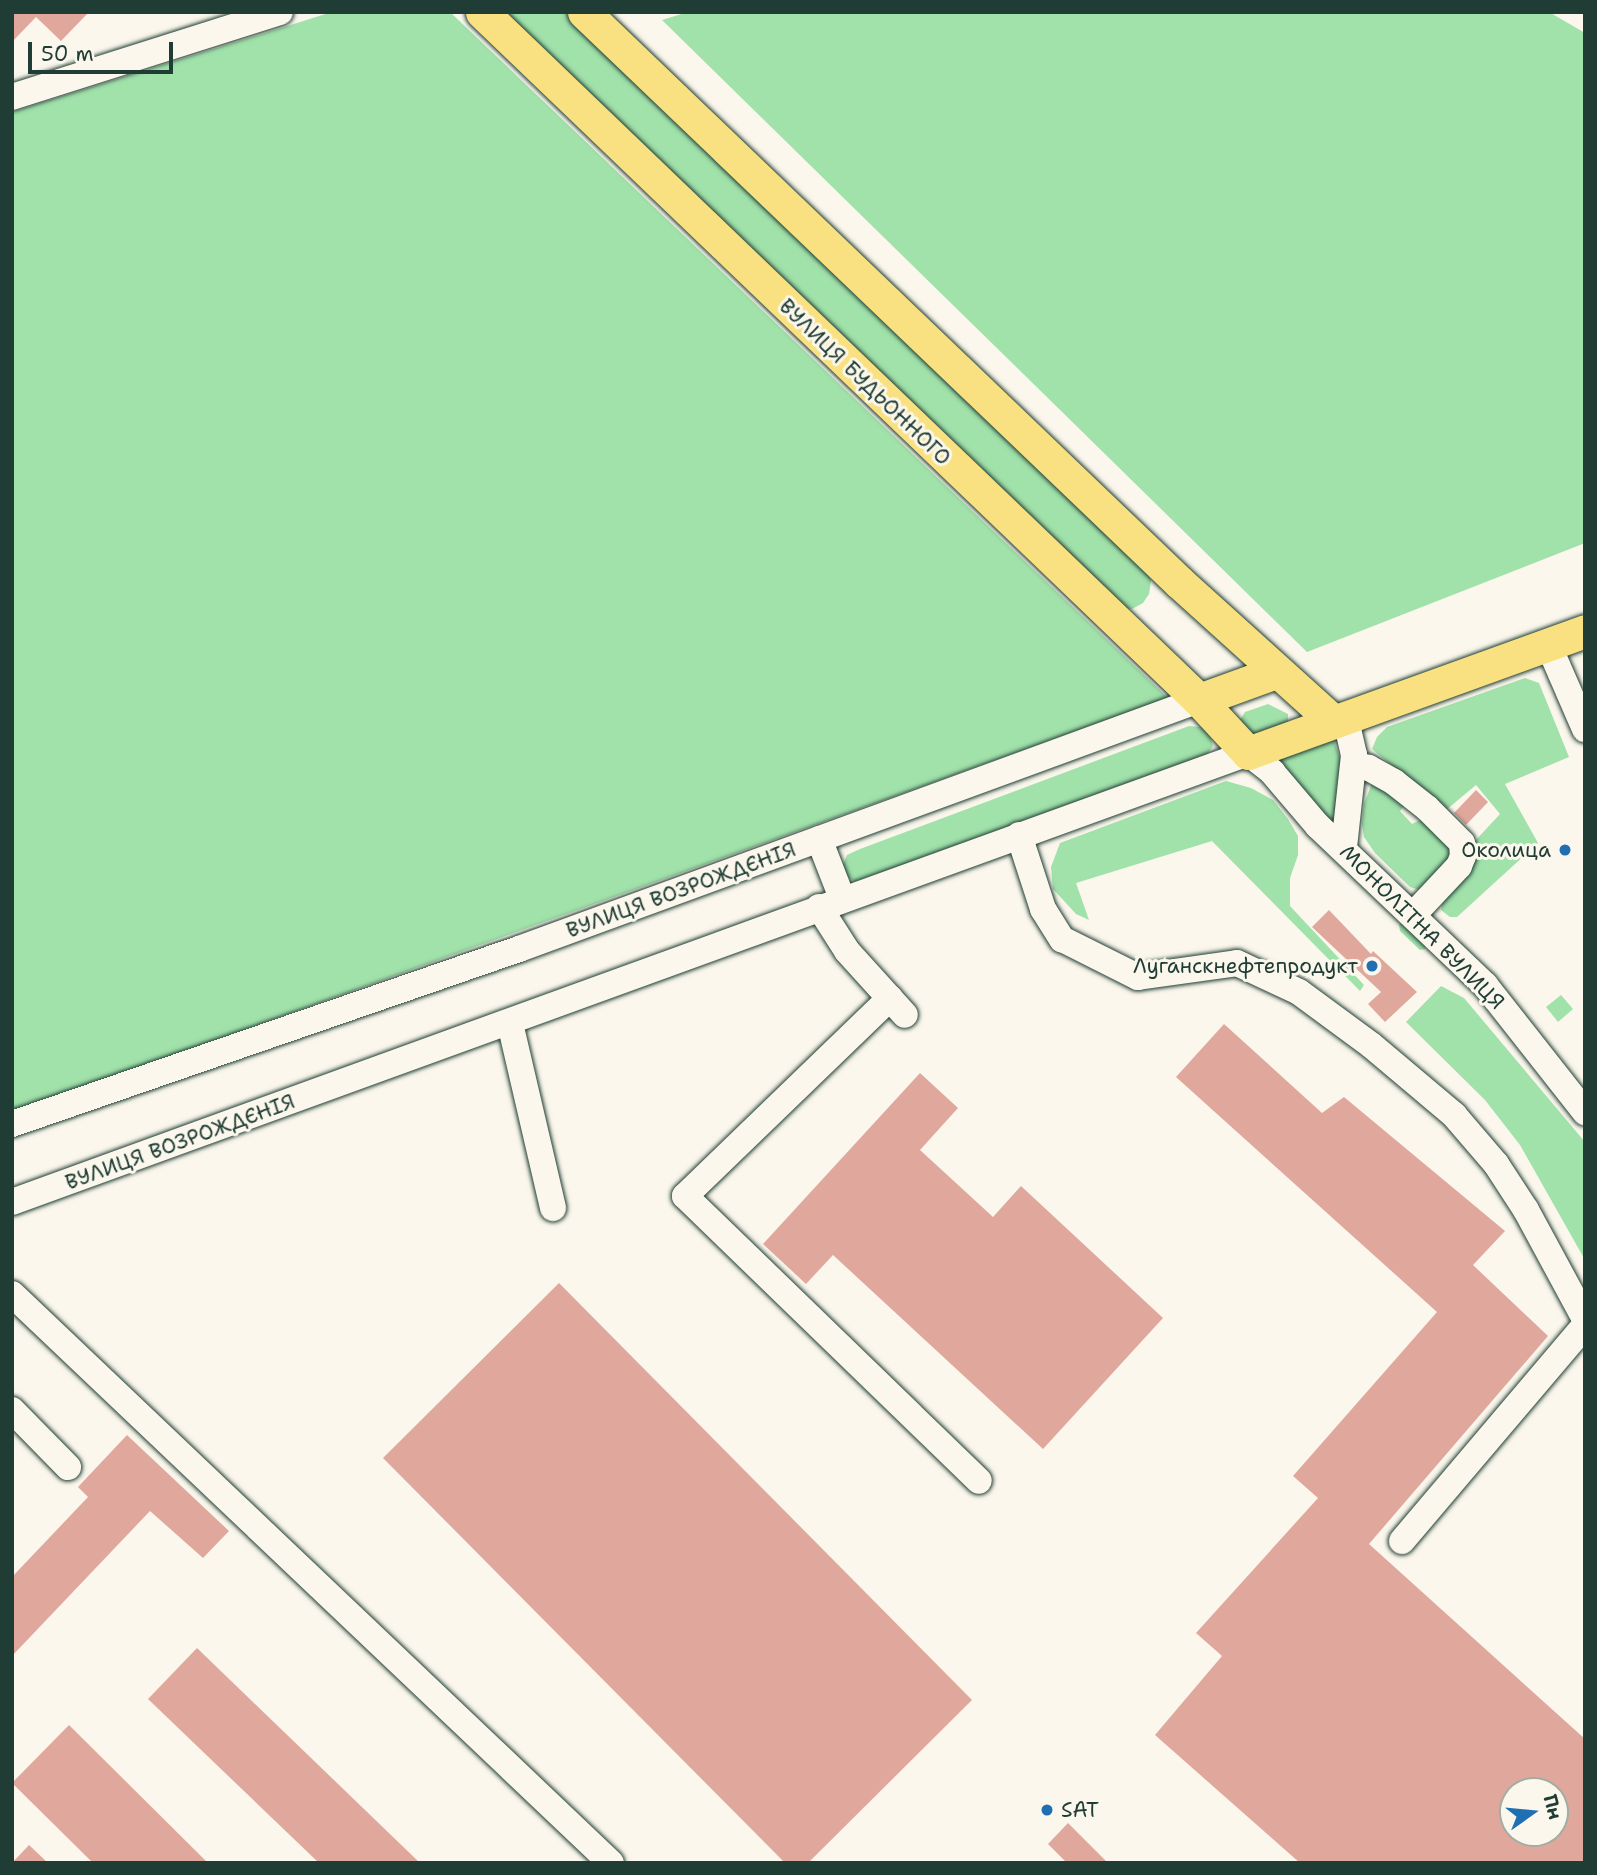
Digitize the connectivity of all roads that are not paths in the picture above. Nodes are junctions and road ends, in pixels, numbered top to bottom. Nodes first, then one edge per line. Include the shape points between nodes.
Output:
1 (280, 12) edge
2 (482, 12) edge
3 (584, 12) edge
4 (12, 97) edge
5 (1585, 631) edge
6 (1548, 644) junction
7 (1276, 672) junction
8 (1199, 701) junction
9 (1339, 719) junction
10 (1585, 729) edge
11 (1248, 753) junction
12 (1354, 765) junction
13 (1019, 835) junction
14 (819, 839) junction
15 (1344, 847) junction
16 (831, 903) junction
17 (1413, 915) junction
18 (510, 1023) junction
19 (1585, 1112) edge
20 (12, 1124) edge
21 (12, 1202) edge
22 (553, 1208) dead end
23 (12, 1294) edge
24 (1585, 1320) edge
25 (1585, 1325) edge
26 (12, 1410) edge
27 (68, 1467) dead end
28 (979, 1481) dead end
29 (1402, 1541) dead end
30 (611, 1863) edge

1 - 4 street
2 - 8 main road, ВУЛИЦЯ БУДЬОННОГО
3 - 7 main road
5 - 6 main road, ВУЛИЦЯ ВОЗРОЖДЄНІЯ
6 - 9 main road, ВУЛИЦЯ ВОЗРОЖДЄНІЯ
6 - 10 street
7 - 8 main road, ВУЛИЦЯ ВОЗРОЖДЄНІЯ
7 - 9 main road
8 - 11 main road, ВУЛИЦЯ БУДЬОННОГО
8 - 14 street, ВУЛИЦЯ ВОЗРОЖДЄНІЯ
9 - 11 main road, ВУЛИЦЯ ВОЗРОЖДЄНІЯ
9 - 12 street via 1353,742
11 - 13 street, ВУЛИЦЯ ВОЗРОЖДЄНІЯ
11 - 15 street, МОНОЛІТНА ВУЛИЦЯ
12 - 15 street
12 - 17 street via 1394,782 1462,843 1459,866
13 - 16 street, ВУЛИЦЯ ВОЗРОЖДЄНІЯ
13 - 24 street via 1043,909 1062,939 1138,977 1237,963 1299,992 1454,1115 1496,1164 1526,1210
14 - 16 street
14 - 20 street, ВУЛИЦЯ ВОЗРОЖДЄНІЯ via 519,949
15 - 17 street, МОНОЛІТНА ВУЛИЦЯ
16 - 18 street, ВУЛИЦЯ ВОЗРОЖДЄНІЯ
16 - 28 street via 847,951 897,1006 685,1196
17 - 19 street, МОНОЛІТНА ВУЛИЦЯ via 1485,985
18 - 21 street, ВУЛИЦЯ ВОЗРОЖДЄНІЯ
18 - 22 street
23 - 30 street
25 - 29 street
26 - 27 street

